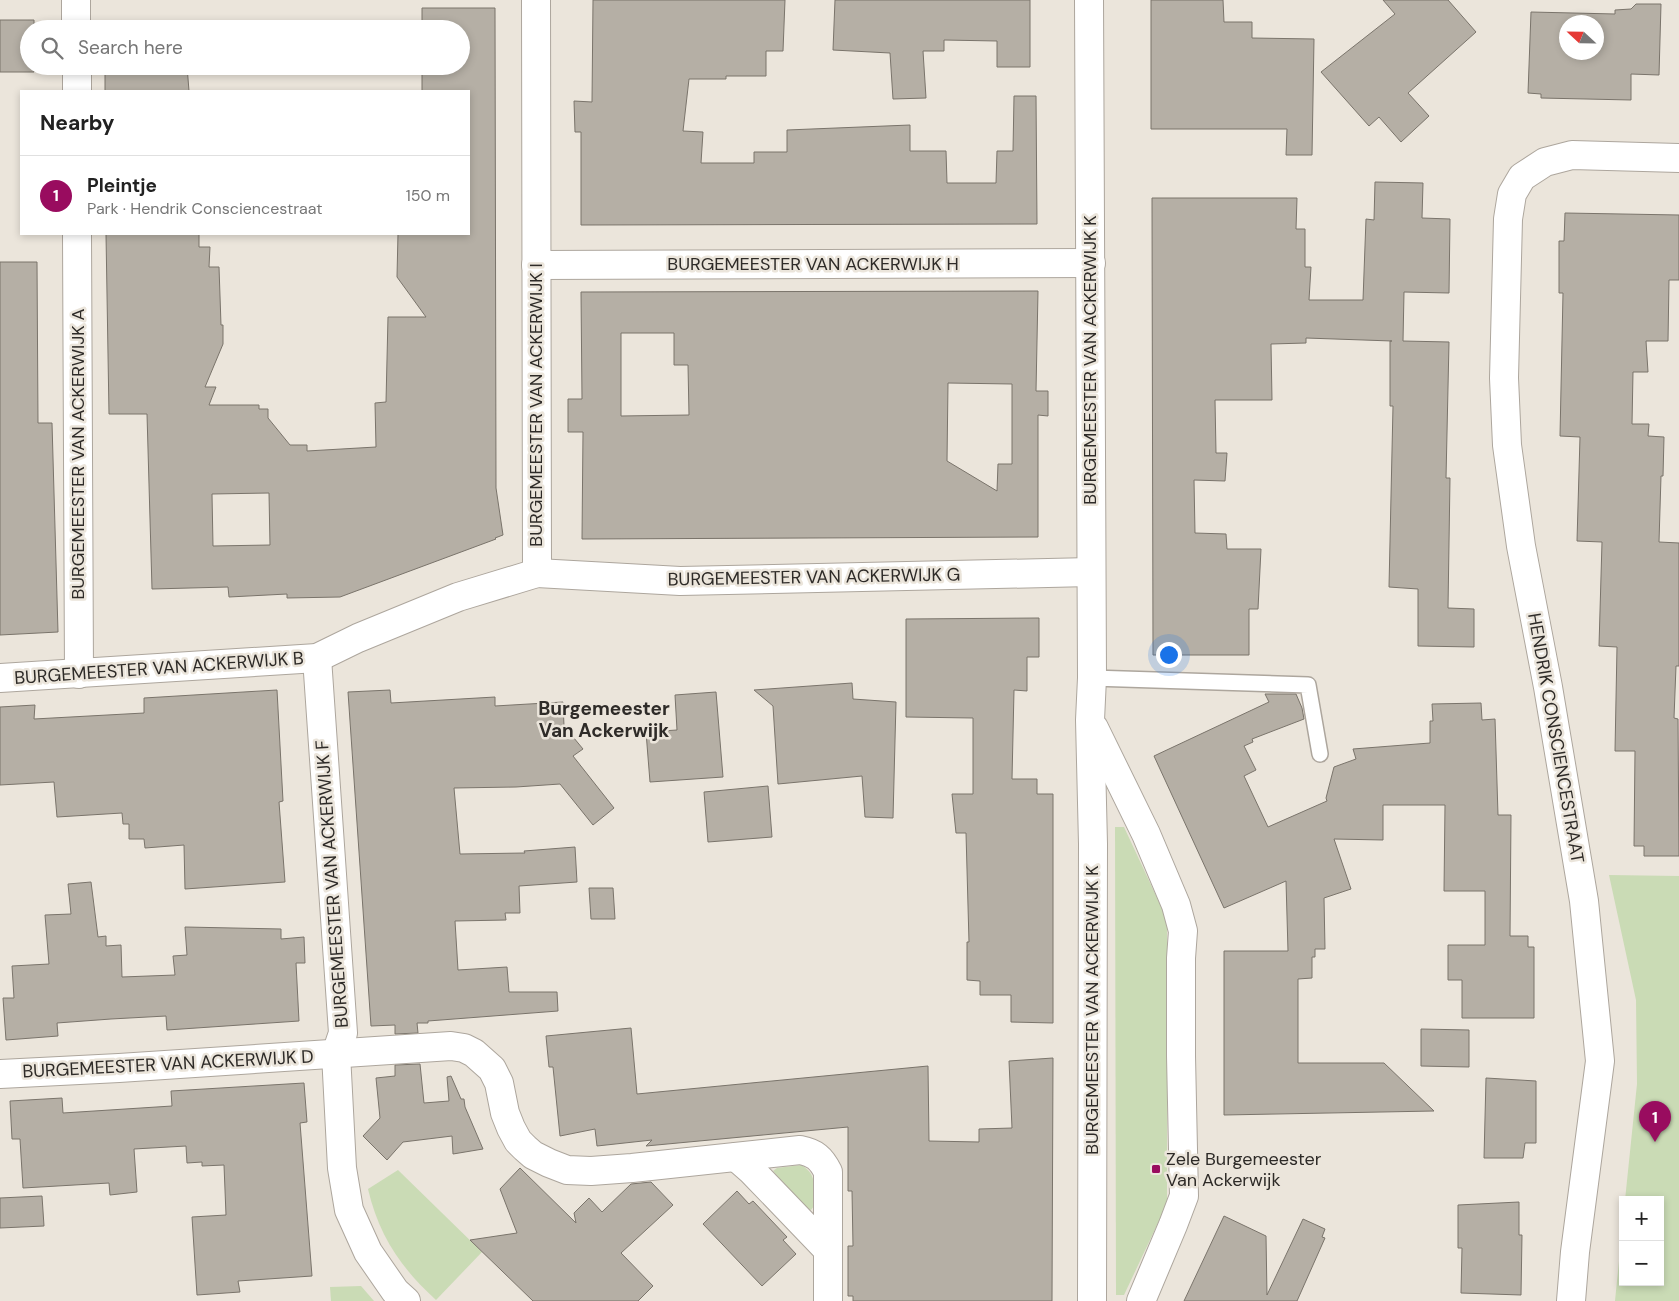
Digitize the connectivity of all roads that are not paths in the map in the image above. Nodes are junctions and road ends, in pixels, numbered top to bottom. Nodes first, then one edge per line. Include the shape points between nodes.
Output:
1 (76, 0) edge
2 (536, 0) edge
3 (1089, 0) edge
4 (76, 20) edge
5 (77, 75) edge
6 (77, 90) edge
7 (1679, 158) edge
8 (77, 235) edge
9 (1091, 263) junction
10 (536, 265) junction
11 (1091, 572) junction
12 (537, 573) junction
13 (317, 658) junction
14 (79, 674) junction
15 (0, 678) edge
16 (1092, 678) junction
17 (1090, 720) junction
18 (1320, 754) dead end
19 (336, 1054) junction
20 (0, 1074) edge
21 (736, 1158) junction
22 (827, 1249) junction
23 (406, 1301) edge
24 (828, 1301) edge
25 (1092, 1301) edge
26 (1140, 1301) edge
27 (1571, 1301) edge

1 - 4 street
2 - 10 street, BURGEMEESTER VAN ACKERWIJK I
3 - 9 street, BURGEMEESTER VAN ACKERWIJK K
5 - 6 street
7 - 27 street, HENDRIK CONSCIENCESTRAAT via 1572,155 1545,162 1522,178 1512,194 1508,219 1504,378 1507,445 1521,546 1584,896 1600,1061
8 - 14 street, BURGEMEESTER VAN ACKERWIJK A
9 - 10 street, BURGEMEESTER VAN ACKERWIJK H
9 - 11 street, BURGEMEESTER VAN ACKERWIJK K
10 - 12 street, BURGEMEESTER VAN ACKERWIJK I
11 - 12 street, BURGEMEESTER VAN ACKERWIJK G via 680,581
11 - 16 street, BURGEMEESTER VAN ACKERWIJK K
12 - 13 street via 458,596
13 - 14 street, BURGEMEESTER VAN ACKERWIJK B
13 - 19 street, BURGEMEESTER VAN ACKERWIJK F via 344,1033
14 - 15 street, BURGEMEESTER VAN ACKERWIJK B
16 - 17 street, BURGEMEESTER VAN ACKERWIJK K
16 - 18 lane via 1308,685
17 - 25 street, BURGEMEESTER VAN ACKERWIJK K via 1093,844
17 - 26 street, BURGEMEESTER VAN ACKERWIJK K via 1146,834 1176,905 1183,931 1184,1196
19 - 20 street, BURGEMEESTER VAN ACKERWIJK D
19 - 21 street, BURGEMEESTER VAN ACKERWIJK D via 441,1046 464,1048 474,1053 492,1069 499,1083 505,1113 518,1141 533,1155 567,1170 616,1170
19 - 23 street, BURGEMEESTER VAN ACKERWIJK F via 342,1168 348,1210 368,1252 395,1291
21 - 22 street
21 - 22 street, BURGEMEESTER VAN ACKERWIJK D via 800,1150 814,1153 823,1161 828,1172
22 - 24 street, BURGEMEESTER VAN ACKERWIJK D

